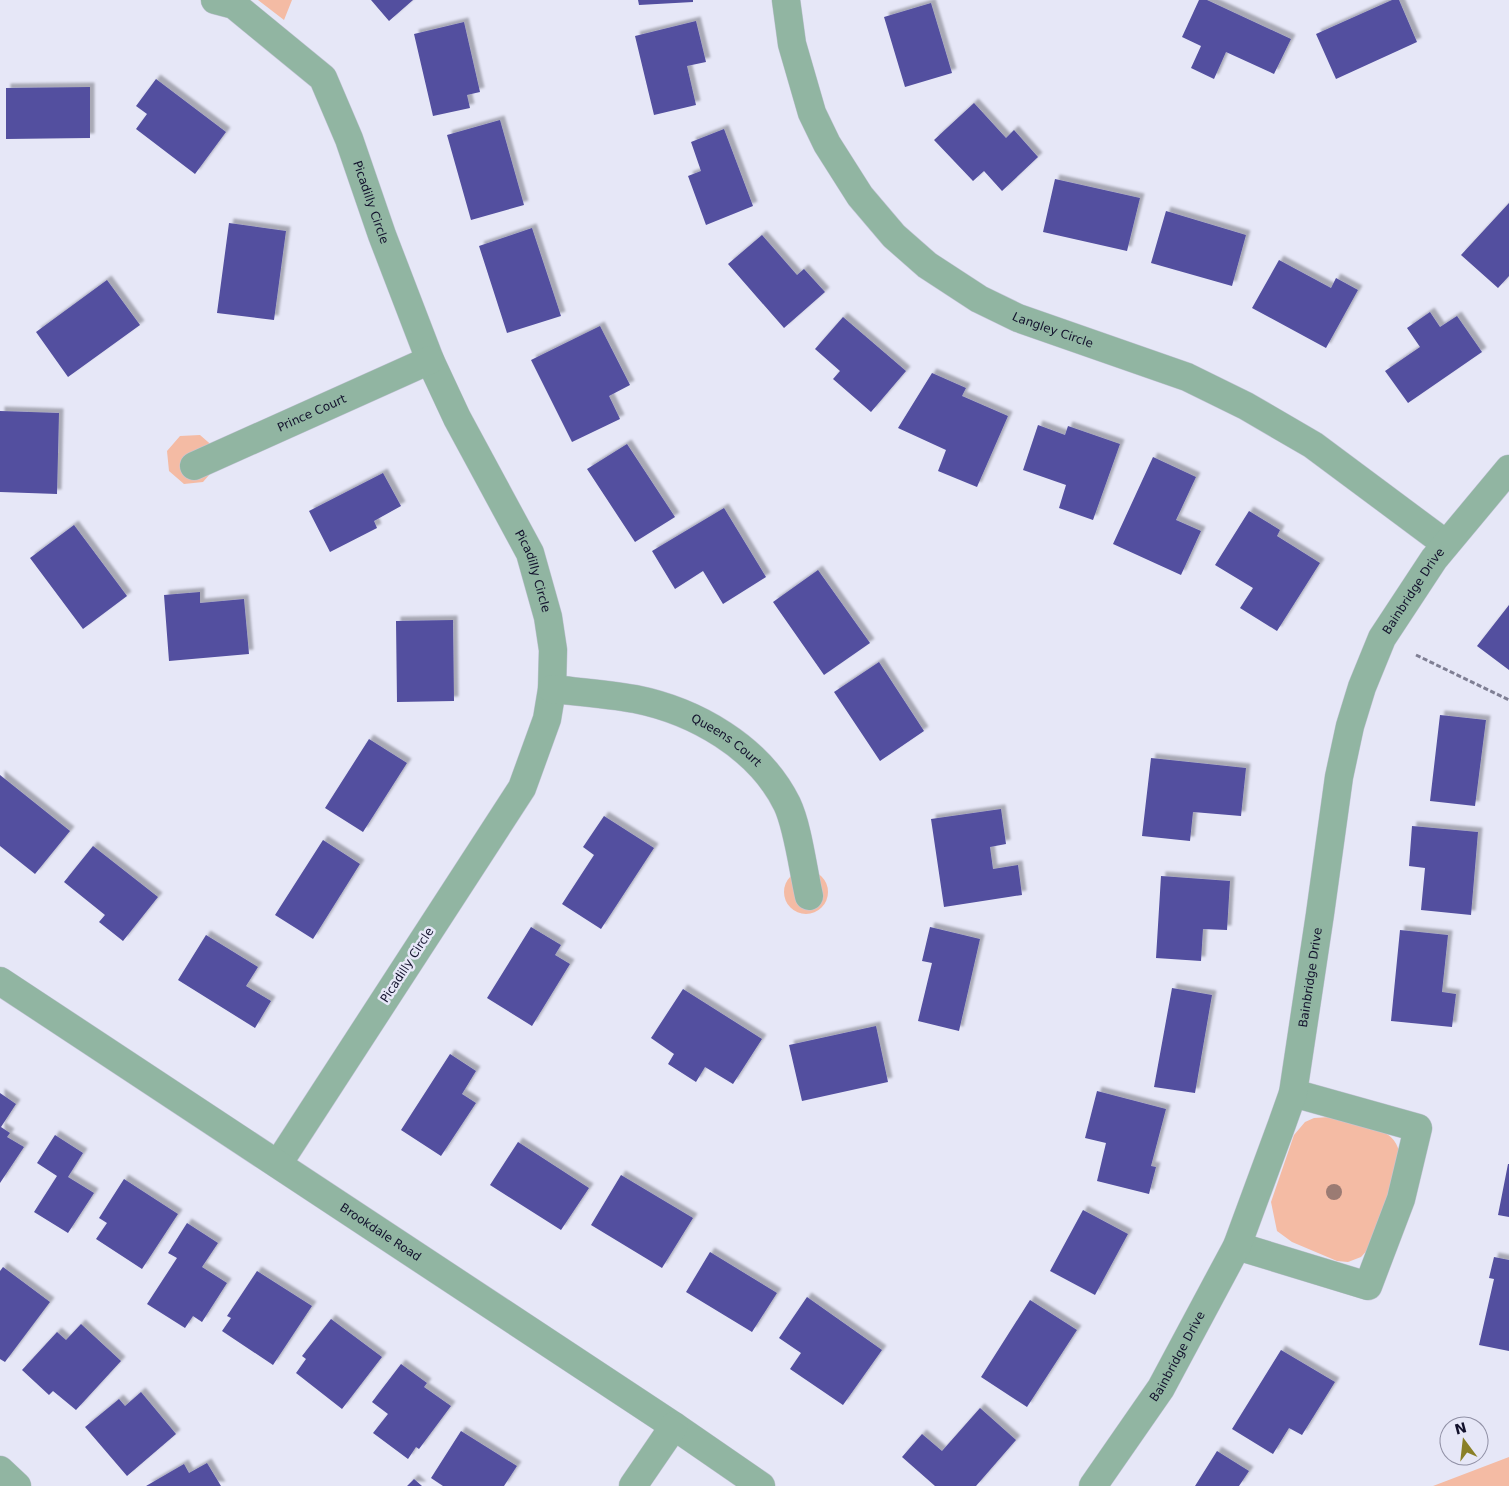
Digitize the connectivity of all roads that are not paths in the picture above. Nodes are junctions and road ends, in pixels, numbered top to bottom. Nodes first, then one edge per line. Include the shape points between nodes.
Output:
1 (215, 0) edge
2 (786, 0) edge
3 (430, 360) junction
4 (194, 466) dead end
5 (1509, 469) edge
6 (1446, 544) junction
7 (552, 689) junction
8 (809, 896) dead end
9 (0, 980) edge
10 (1293, 1093) junction
11 (278, 1164) junction
12 (1237, 1246) junction
13 (674, 1426) junction
14 (0, 1470) edge
15 (17, 1486) edge
16 (633, 1486) edge
17 (760, 1486) edge
18 (1093, 1486) edge

1 - 3 street, Picadilly Circle via 234,5 323,78 350,139 382,235
2 - 6 street, Langley Circle via 792,44 812,113 827,144 860,196 894,236 927,265 979,299 1018,318 1187,377 1246,406 1313,445
3 - 4 street, Prince Court
3 - 7 street, Picadilly Circle via 457,418 530,553 548,617 553,650
5 - 6 street, Bainbridge Drive
6 - 10 street, Bainbridge Drive via 1382,638 1350,726 1339,777
7 - 8 street, Queens Court via 635,699 698,721 732,740 773,779 788,805
7 - 11 street, Picadilly Circle via 547,719 522,788
9 - 11 street, Brookdale Road
10 - 12 street, Bainbridge Drive
10 - 12 street via 1418,1128 1401,1199 1368,1286
11 - 13 street, Brookdale Road
12 - 18 street, Bainbridge Drive via 1161,1388
13 - 16 street
13 - 17 street, Brookdale Road
14 - 15 street

